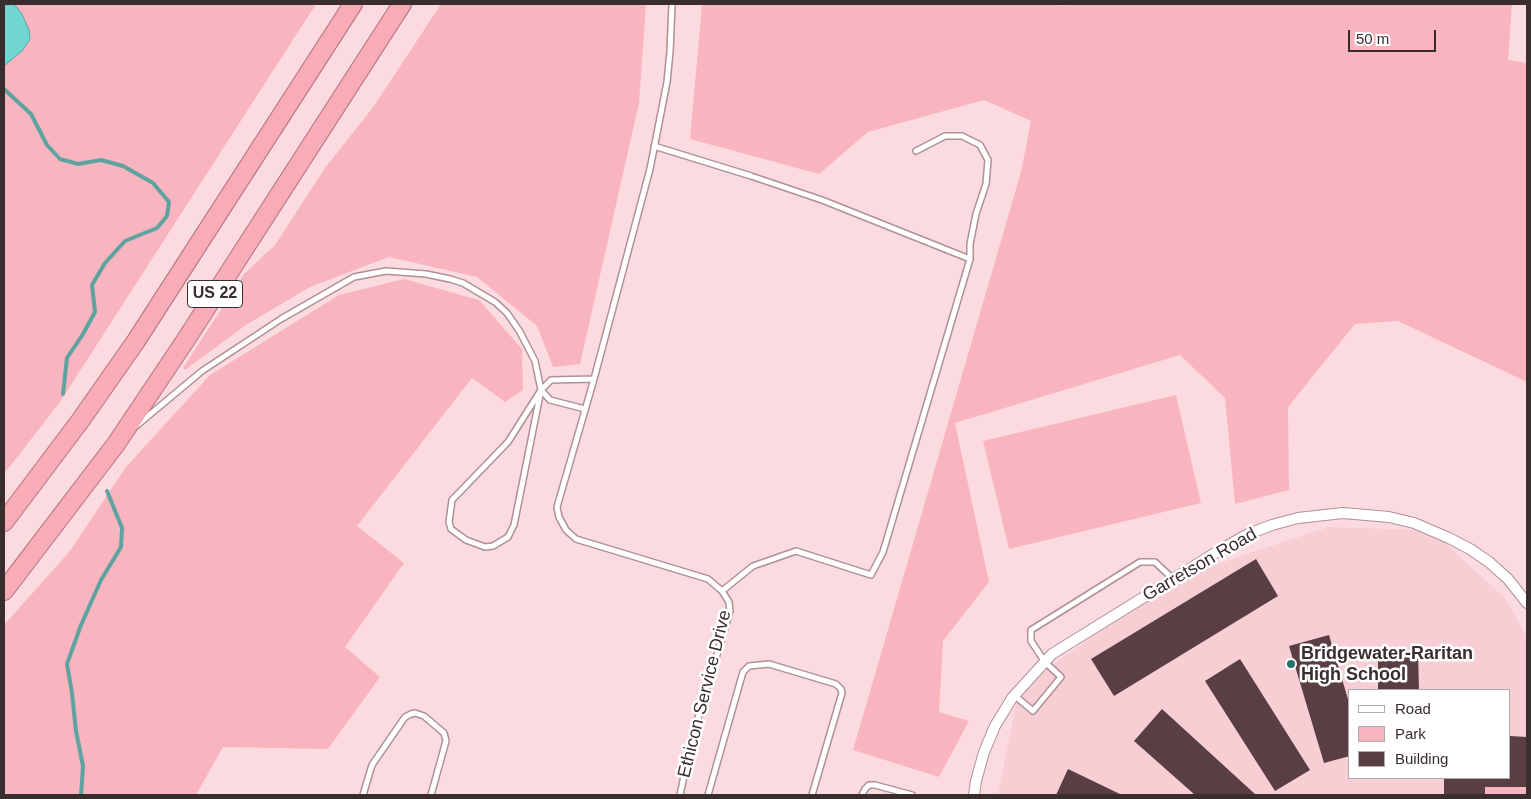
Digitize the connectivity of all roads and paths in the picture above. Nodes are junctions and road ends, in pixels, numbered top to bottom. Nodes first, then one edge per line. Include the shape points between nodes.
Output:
1 (353, 4) edge
2 (402, 4) edge
3 (672, 4) edge
4 (654, 146) junction
5 (916, 151) dead end
6 (970, 258) junction
7 (594, 379) junction
8 (541, 390) junction
9 (585, 409) junction
10 (116, 444) junction
11 (4, 522) edge
12 (1173, 579) junction
13 (4, 591) edge
14 (722, 591) junction
15 (1527, 603) edge
16 (1046, 662) junction
17 (1014, 695) junction
18 (363, 795) edge
19 (431, 795) edge
20 (680, 795) edge
21 (708, 795) edge
22 (812, 795) edge
23 (862, 795) edge
24 (912, 795) edge
25 (974, 795) edge

1 - 11 highway, US 22 via 136,341
2 - 10 highway, US 22
3 - 4 lane, Ethicon Service Drive via 668,75
4 - 6 lane via 822,200
4 - 7 lane, Ethicon Service Drive
5 - 6 lane via 945,136 962,136 980,146 988,160 986,184 970,244
6 - 14 lane via 883,552 871,574 796,551 753,566
7 - 8 lane via 551,380
7 - 9 lane, Ethicon Service Drive
8 - 8 lane via 508,442 452,500 451,529 466,540 485,547 499,544 508,537 514,525
8 - 9 lane via 550,400
8 - 10 lane via 535,361 512,320 495,302 450,279 426,274 375,272 354,277 265,329 202,371
9 - 14 lane, Ethicon Service Drive via 557,507 557,514 566,530 576,539 708,579
10 - 13 highway, US 22
12 - 15 street, Garretson Road via 1248,534 1272,525 1320,515 1364,513 1414,523 1470,549 1508,579
12 - 16 street, Garretson Road via 1052,654
12 - 16 lane via 1155,562 1140,562 1030,630 1031,641
14 - 20 lane, Ethicon Service Drive via 729,602 730,612 694,732
16 - 17 street, Garretson Road
16 - 17 lane via 1061,677 1033,711
17 - 25 street, Garretson Road via 984,752
18 - 19 lane via 372,765 405,717 415,713 424,716 444,733 446,741
21 - 22 lane via 743,672 750,666 769,664 836,684 842,689
23 - 24 lane via 869,785

